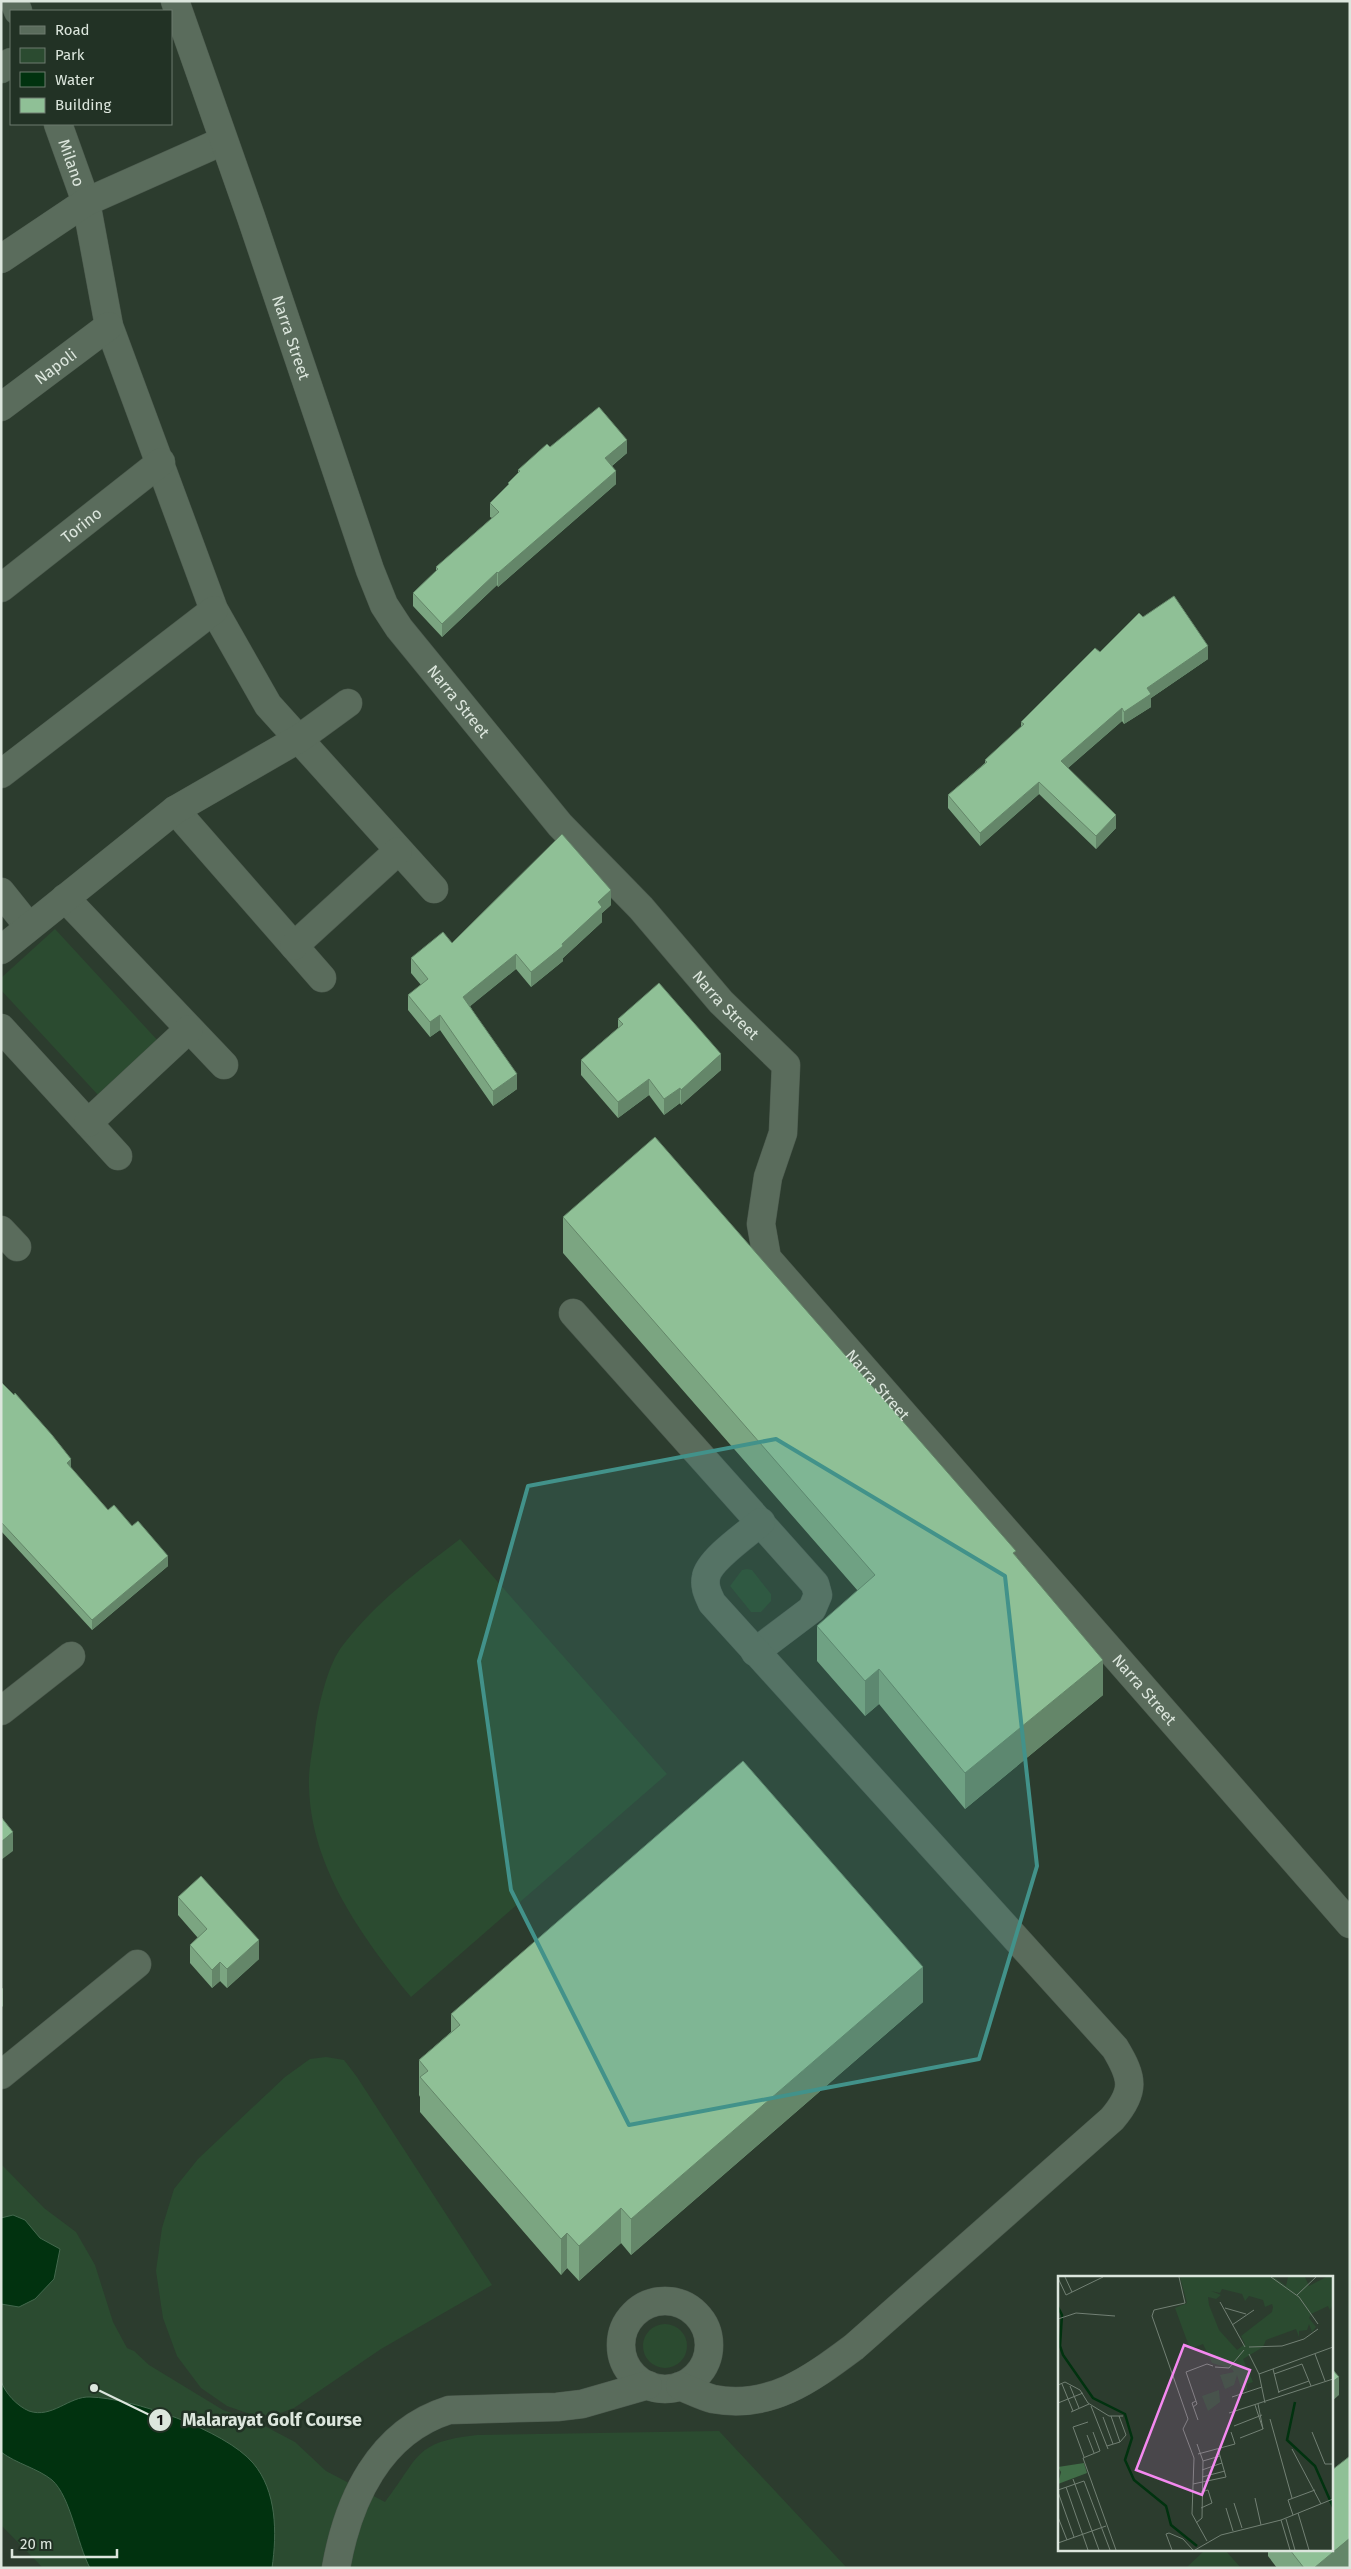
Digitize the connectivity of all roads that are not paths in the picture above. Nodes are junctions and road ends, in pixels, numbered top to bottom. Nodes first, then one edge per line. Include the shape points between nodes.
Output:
1 (175, 1) edge
2 (58, 125) edge
3 (223, 141) junction
4 (86, 202) junction
5 (1, 259) edge
6 (109, 326) junction
7 (1, 407) edge
8 (161, 462) junction
9 (1, 588) edge
10 (214, 610) junction
11 (348, 703) dead end
12 (300, 738) junction
13 (1, 774) edge
14 (174, 810) junction
15 (398, 851) junction
16 (434, 889) dead end
17 (1, 892) edge
18 (65, 898) junction
19 (29, 927) junction
20 (294, 946) junction
21 (1, 950) edge
22 (322, 978) dead end
23 (1, 1028) edge
24 (189, 1029) junction
25 (224, 1065) dead end
26 (88, 1123) junction
27 (118, 1156) dead end
28 (573, 1313) dead end
29 (761, 1522) junction
30 (754, 1652) junction
31 (71, 1656) dead end
32 (1, 1711) edge
33 (1350, 1924) edge
34 (137, 1964) dead end
35 (1, 2074) edge
36 (648, 2385) junction
37 (680, 2386) junction
38 (336, 2568) edge

1 - 3 street, Narra Street
2 - 4 street, Milano
3 - 4 street
3 - 33 street, Narra Street via 349,512 384,605 399,628 560,825 641,908 721,1002 786,1065 783,1133 768,1177 761,1224 767,1258
4 - 5 street
4 - 6 street, Milano
6 - 7 street, Napoli
6 - 8 street, Milano
8 - 9 street, Torino
8 - 10 street, Milano
10 - 12 street, Milano via 268,705
10 - 13 street
11 - 12 street
12 - 14 street
12 - 15 street, Milano
14 - 18 street
14 - 20 street
15 - 16 street, Milano
15 - 20 street
17 - 19 street
18 - 19 street
18 - 24 street
19 - 21 street
20 - 22 street
23 - 26 street
24 - 25 street
24 - 26 street
26 - 27 street
28 - 29 street
29 - 30 street via 714,1562 706,1575 705,1588 712,1603
29 - 30 street via 815,1584 818,1595 812,1609
30 - 37 street via 1114,2048 1127,2068 1130,2084 1125,2104 1112,2119 854,2347 811,2379 762,2399 736,2401 712,2398
31 - 32 street
34 - 35 street
36 - 37 street via 664,2389
36 - 37 street via 625,2363 621,2347 623,2331 631,2317 644,2306 659,2301 676,2302 691,2309 702,2320 709,2335 709,2351 704,2365 694,2378
36 - 38 street via 582,2404 449,2410 432,2415 398,2437 377,2462 353,2503 342,2533

